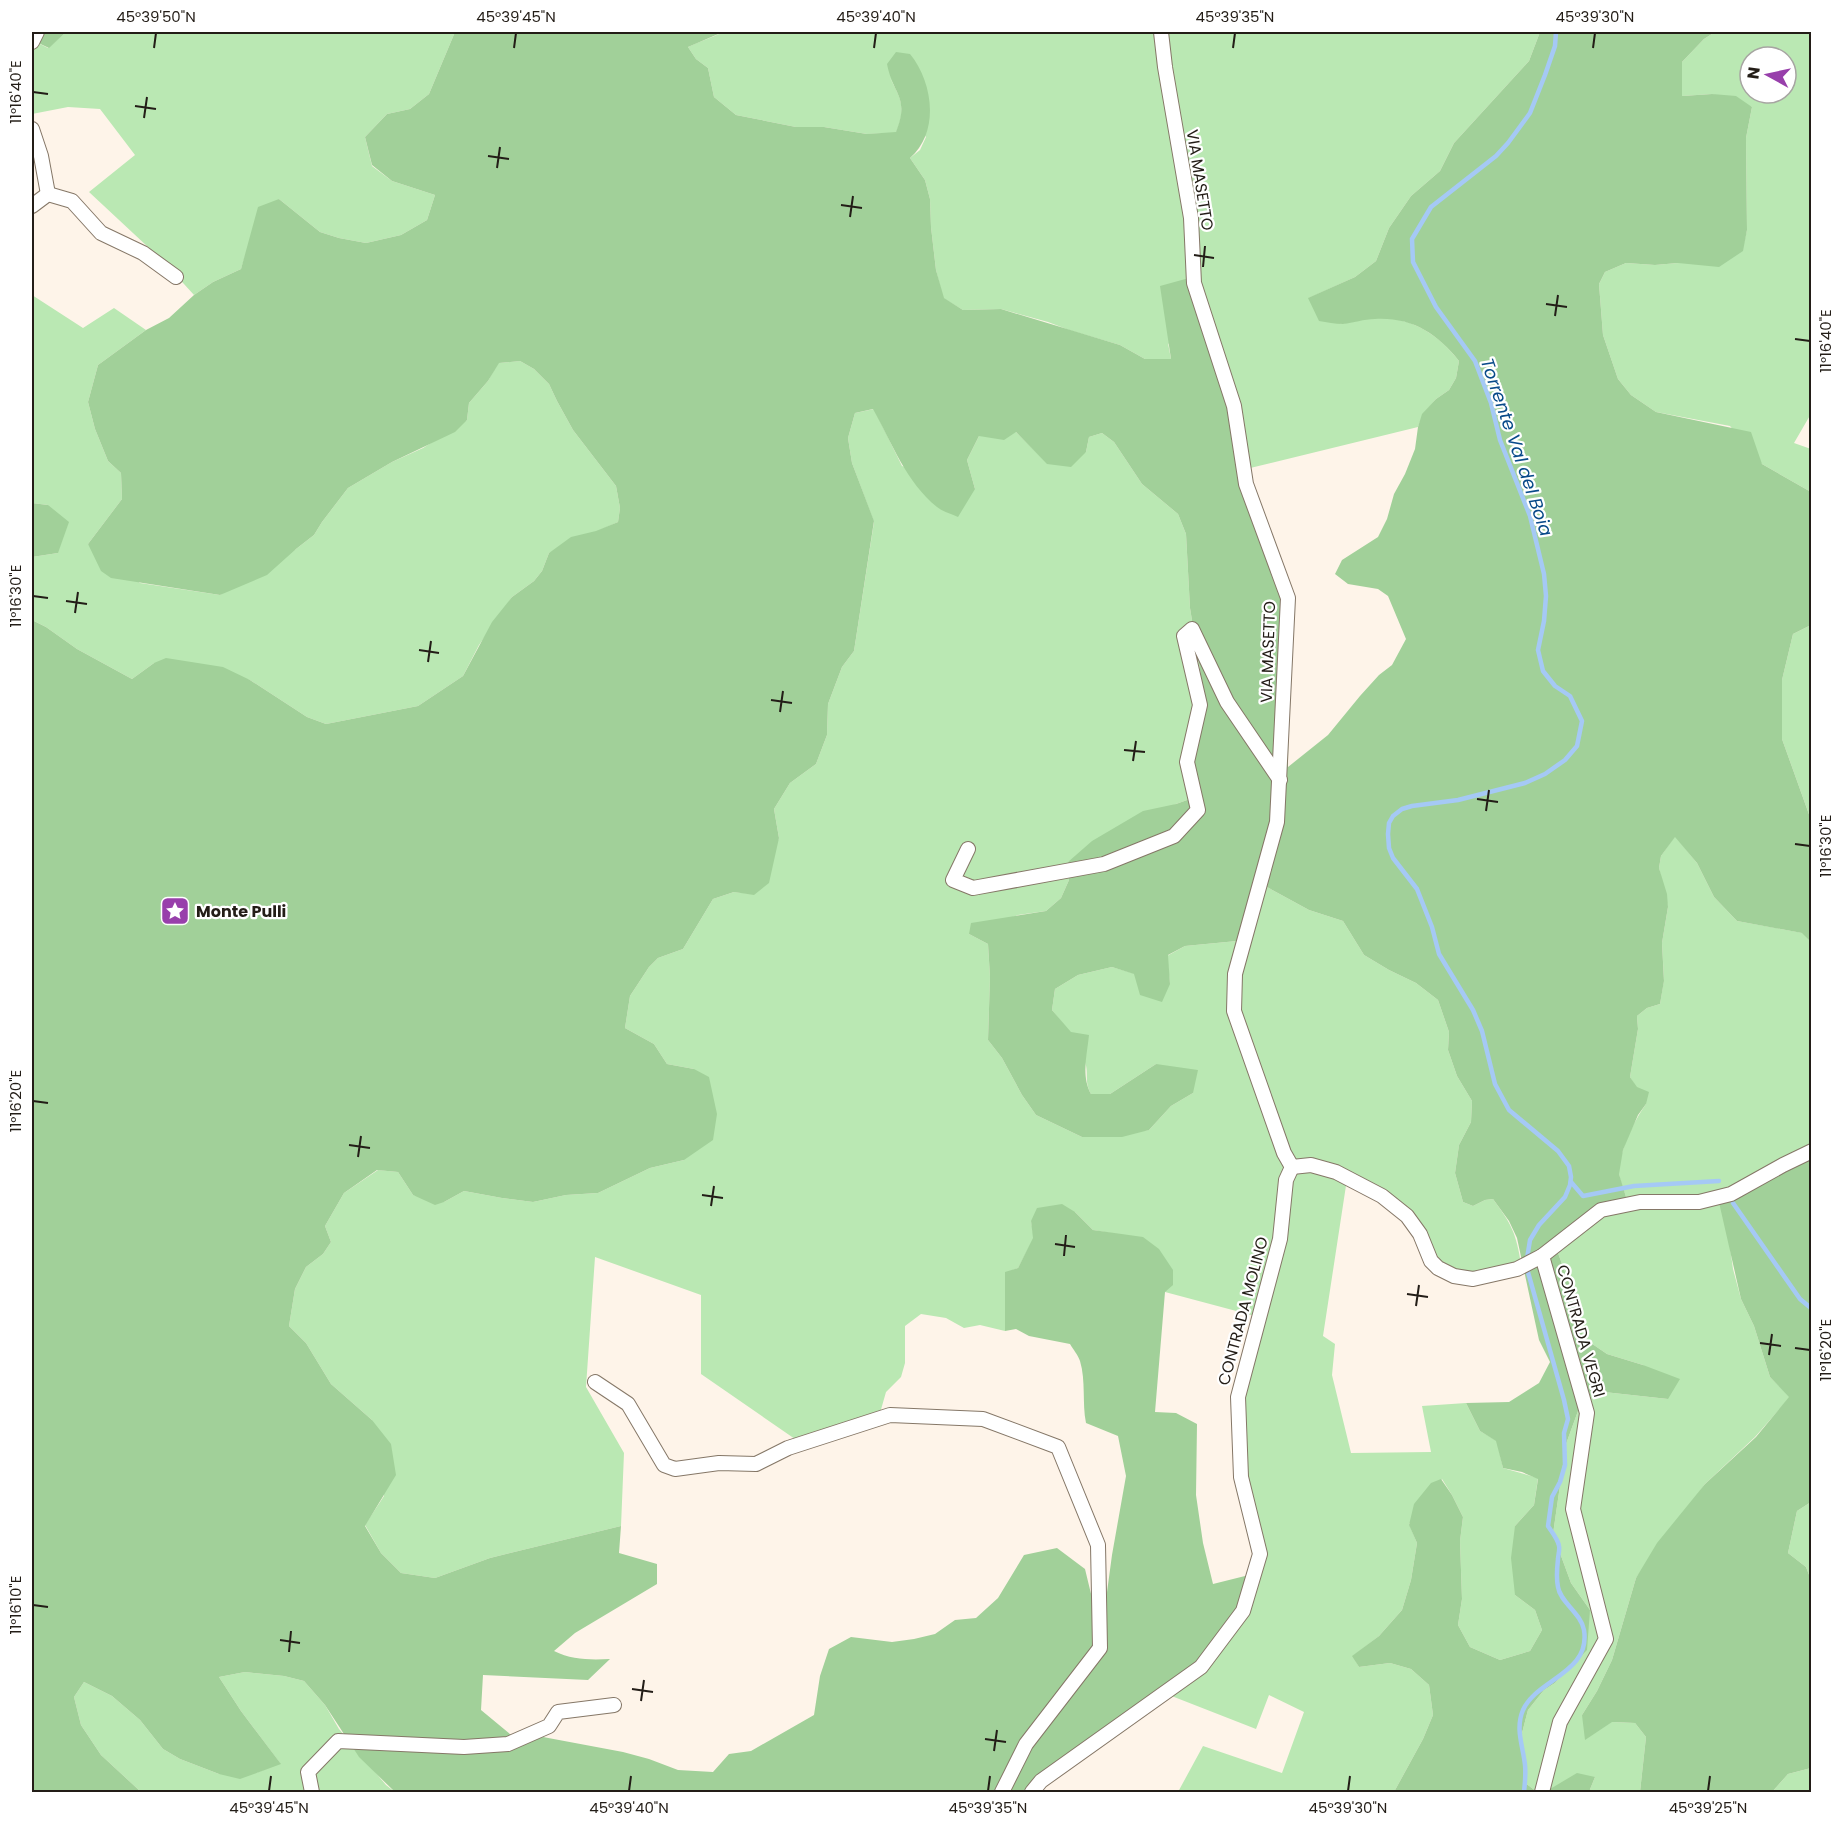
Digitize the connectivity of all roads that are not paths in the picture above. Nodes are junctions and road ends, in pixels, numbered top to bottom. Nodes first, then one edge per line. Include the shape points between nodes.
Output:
1 (37, 32) edge
2 (1161, 32) edge
3 (32, 42) edge
4 (32, 129) edge
5 (48, 194) junction
6 (32, 206) edge
7 (176, 276) dead end
8 (1280, 780) junction
9 (968, 849) dead end
10 (1812, 1152) edge
11 (1292, 1167) junction
12 (1540, 1257) junction
13 (595, 1382) dead end
14 (614, 1705) dead end
15 (312, 1792) edge
16 (1002, 1792) edge
17 (1032, 1792) edge
18 (1542, 1792) edge

1 - 3 street
2 - 8 street, VIA MASETTO via 1191,218 1194,283 1234,406 1246,483 1288,598
4 - 5 street
5 - 6 street
5 - 7 street via 72,201 101,232 143,253
8 - 9 street via 1227,702 1191,630 1184,636 1200,705 1187,762 1198,810 1174,836 1104,864 973,888 952,880
8 - 11 street, VIA MASETTO via 1277,822 1235,974 1234,1011
10 - 12 street, CONTRADA VEGRI via 1731,1194 1700,1202 1640,1202 1601,1210
11 - 12 street, CONTRADA VEGRI via 1311,1165 1336,1172 1382,1196 1407,1216 1431,1261 1454,1276 1473,1279 1517,1269
11 - 17 street, CONTRADA MOLINO via 1286,1180 1280,1239 1238,1397 1241,1477 1260,1554 1243,1611 1201,1667 1041,1781
12 - 18 street, CONTRADA VEGRI via 1587,1413 1573,1509 1606,1639 1560,1722
13 - 16 street via 628,1404 664,1465 675,1469 719,1463 756,1464 788,1448 890,1415 983,1419 1058,1447 1098,1545 1100,1648 1026,1744
14 - 15 street via 558,1712 549,1726 508,1744 464,1747 338,1741 308,1772

